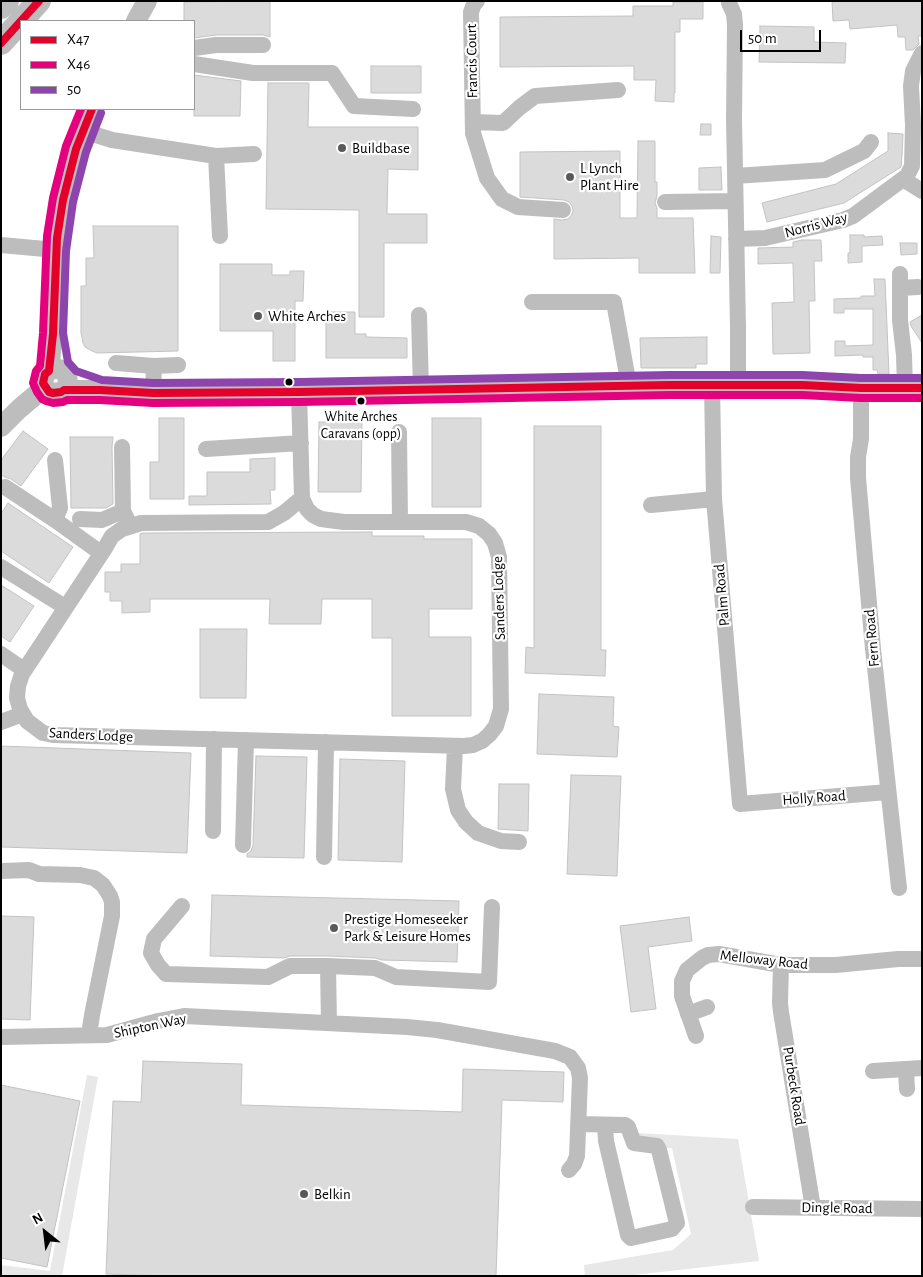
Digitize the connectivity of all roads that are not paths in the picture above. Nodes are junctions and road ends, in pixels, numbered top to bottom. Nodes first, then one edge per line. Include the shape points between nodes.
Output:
1 (7, 1) edge
2 (39, 1) edge
3 (147, 1) edge
4 (477, 1) edge
5 (729, 2) edge
6 (1, 7) edge
7 (22, 20) edge
8 (137, 20) edge
9 (20, 22) edge
10 (1, 43) edge
11 (263, 45) dead end
12 (195, 48) edge
13 (922, 53) edge
14 (195, 64) edge
15 (618, 90) dead end
16 (414, 108) dead end
17 (92, 110) edge
18 (473, 122) junction
19 (917, 125) edge
20 (83, 131) junction
21 (871, 142) dead end
22 (254, 154) dead end
23 (216, 156) junction
24 (735, 176) junction
25 (903, 179) junction
26 (922, 190) edge
27 (736, 201) junction
28 (665, 202) dead end
29 (563, 210) dead end
30 (220, 236) dead end
31 (736, 239) junction
32 (1, 245) edge
33 (56, 250) junction
34 (918, 287) dead end
35 (532, 302) dead end
36 (419, 315) dead end
37 (116, 363) dead end
38 (178, 365) dead end
39 (154, 366) junction
40 (57, 379) junction
41 (712, 385) junction
42 (738, 385) junction
43 (629, 386) junction
44 (861, 388) junction
45 (914, 388) edge
46 (421, 390) junction
47 (300, 392) junction
48 (153, 393) junction
49 (1, 427) edge
50 (399, 432) dead end
51 (301, 443) junction
52 (122, 447) dead end
53 (206, 449) dead end
54 (56, 460) dead end
55 (6, 486) dead end
56 (302, 498) junction
57 (714, 499) junction
58 (650, 506) dead end
59 (127, 518) junction
60 (80, 519) dead end
61 (55, 520) junction
62 (400, 522) junction
63 (101, 553) junction
64 (1, 567) edge
65 (65, 607) junction
66 (1, 654) edge
67 (24, 670) junction
68 (23, 714) junction
69 (1, 722) edge
70 (214, 739) junction
71 (246, 740) junction
72 (326, 742) junction
73 (455, 746) junction
74 (888, 792) junction
75 (740, 804) joint
76 (214, 831) dead end
77 (519, 842) dead end
78 (243, 845) dead end
79 (324, 857) dead end
80 (1, 871) edge
81 (899, 888) dead end
82 (182, 906) dead end
83 (492, 907) dead end
84 (922, 959) edge
85 (781, 965) junction
86 (328, 966) junction
87 (707, 1007) dead end
88 (688, 1014) junction
89 (329, 1023) junction
90 (89, 1035) junction
91 (696, 1036) dead end
92 (1, 1038) edge
93 (914, 1068) edge
94 (873, 1071) dead end
95 (907, 1089) dead end
96 (579, 1124) junction
97 (605, 1125) junction
98 (569, 1170) dead end
99 (753, 1207) dead end
100 (813, 1208) junction
101 (922, 1210) edge

1 - 6 highway
2 - 7 highway
3 - 8 main road
4 - 18 street, Francis Court via 471,12
5 - 24 street via 734,14
9 - 10 highway
11 - 12 street
13 - 19 street via 913,71 911,86
14 - 16 street via 253,73 332,73 354,106
15 - 18 street via 534,96 503,123
17 - 20 main road
18 - 29 street, Francis Court via 473,133 487,178 502,199 518,207
19 - 25 street via 912,166
20 - 23 street via 112,140
20 - 33 main road via 62,200
21 - 24 street via 864,151 825,170
22 - 23 street
23 - 30 street
24 - 27 street
25 - 26 street
25 - 31 street, Norris Way via 843,220 765,238
27 - 28 street
27 - 31 street
31 - 42 street
32 - 33 street
33 - 40 main road via 53,334
34 - 45 street via 900,281 904,355
35 - 43 street via 614,302
36 - 46 street
37 - 39 street
38 - 39 street
39 - 48 street
40 - 48 main road via 100,390
40 - 49 main road
41 - 42 main road
41 - 43 main road
41 - 57 street, Palm Road
42 - 44 main road
43 - 46 main road
44 - 45 main road
44 - 74 street, Fern Road via 858,478
46 - 47 main road
47 - 48 main road
47 - 51 street
50 - 62 street
51 - 53 street
51 - 56 street
52 - 59 street
54 - 61 street via 60,508
55 - 61 street
56 - 59 street via 268,522 141,523
56 - 62 street, Sanders Lodge via 307,509 321,519
57 - 58 street
57 - 75 street, Palm Road
59 - 60 street
59 - 63 street via 122,529 112,536
61 - 63 street
62 - 73 street, Sanders Lodge via 466,522 489,534 498,550 499,718 482,741
63 - 65 street
64 - 65 street
65 - 67 street
66 - 67 street
67 - 68 street via 18,686
68 - 69 street
68 - 70 street, Sanders Lodge via 26,721 43,733 53,735
70 - 71 street, Sanders Lodge
70 - 76 street
71 - 72 street, Sanders Lodge
71 - 78 street
72 - 73 street, Sanders Lodge
72 - 79 street
73 - 77 street via 453,789 458,810 478,833 501,841
74 - 75 street, Holly Road
74 - 81 street, Fern Road
80 - 90 street via 29,870 39,874 94,878 110,896 112,916
82 - 86 street via 154,938 152,953 166,974 268,976 290,966
83 - 86 street via 489,982 396,977 375,968
84 - 85 street, Melloway Road
85 - 88 street, Melloway Road via 719,954 702,958 688,970 682,981 682,996
85 - 100 street, Purbeck Road via 781,1012
86 - 89 street
87 - 88 street
88 - 91 street, Melloway Road
89 - 90 street, Shipton Way via 184,1016 107,1035
89 - 96 street, Shipton Way via 437,1030 564,1053 578,1068
90 - 92 street, Shipton Way
93 - 94 street
93 - 95 street
96 - 97 street
96 - 98 street, Shipton Way via 577,1156
97 - 97 street via 628,1235 631,1238 672,1229 677,1223 659,1150 654,1145 634,1143 625,1125
99 - 100 street, Dingle Road
100 - 101 street, Dingle Road

